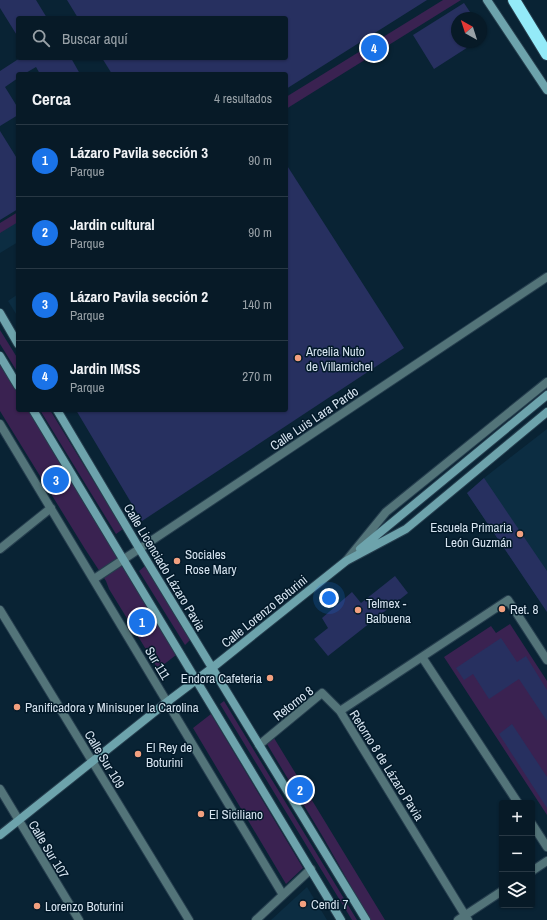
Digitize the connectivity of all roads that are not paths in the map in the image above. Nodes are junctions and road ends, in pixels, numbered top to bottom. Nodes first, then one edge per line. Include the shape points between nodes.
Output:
1 (487, 0) edge
2 (514, 0) edge
3 (547, 54) edge
4 (547, 90) edge
5 (547, 277) edge
6 (0, 313) edge
7 (16, 341) edge
8 (0, 356) edge
9 (547, 382) edge
10 (16, 383) edge
11 (547, 395) edge
12 (34, 412) edge
13 (58, 412) edge
14 (547, 412) edge
15 (0, 424) edge
16 (50, 508) junction
17 (139, 548) junction
18 (0, 549) edge
19 (123, 560) junction
20 (346, 561) junction
21 (94, 579) junction
22 (0, 610) edge
23 (545, 654) edge
24 (422, 657) junction
25 (212, 668) junction
26 (196, 681) junction
27 (167, 702) junction
28 (340, 711) junction
29 (259, 745) junction
30 (93, 762) junction
31 (0, 789) edge
32 (516, 800) edge
33 (18, 821) junction
34 (535, 829) edge
35 (0, 835) edge
36 (547, 847) edge
37 (547, 861) edge
38 (311, 869) junction
39 (535, 869) edge
40 (499, 893) edge
41 (283, 895) junction
42 (464, 918) edge
43 (79, 920) edge
44 (189, 920) edge
45 (256, 920) edge
46 (341, 920) edge
47 (366, 920) edge

1 - 4 street
2 - 3 highway
5 - 17 street, Calle Luis Lara Pardo
6 - 7 street
8 - 10 street
9 - 20 street via 386,512
11 - 20 street
12 - 19 street
13 - 17 street, Calle Licenciado Lázaro Pavia
14 - 20 street, Calle Lorenzo Boturini via 406,529
15 - 16 street, Sur 111
16 - 18 street
16 - 21 street, Sur 111
17 - 19 street, Calle Luis Lara Pardo
17 - 25 street, Calle Licenciado Lázaro Pavia
19 - 21 street, Calle Luis Lara Pardo
19 - 26 street
20 - 25 street, Calle Lorenzo Boturini
21 - 27 street, Sur 111
22 - 30 street, Calle Sur 109
23 - 24 street, Retorno 8 de Lázaro Pavia via 508,600
24 - 28 street, Retorno 8 de Lázaro Pavia
24 - 32 street
25 - 26 street, Calle Lorenzo Boturini
25 - 29 street, Calle Licenciado Lázaro Pavia
26 - 27 street, Calle Lorenzo Boturini
26 - 38 street
27 - 30 street, Calle Lorenzo Boturini
27 - 41 street, Sur 111
28 - 29 street, Retorno 8 via 322,693
28 - 42 street, Retorno 8 de Lázaro Pavia
29 - 47 street, Calle Licenciado Lázaro Pavia
30 - 33 street, Calle Lorenzo Boturini
30 - 44 street, Calle Sur 109
31 - 33 street, Calle Sur 107
33 - 35 street, Calle Lorenzo Boturini
33 - 43 street, Calle Sur 107
34 - 36 street
37 - 39 street
38 - 41 street
38 - 46 street
40 - 42 street, Retorno 8 de Lázaro Pavia
41 - 45 street

